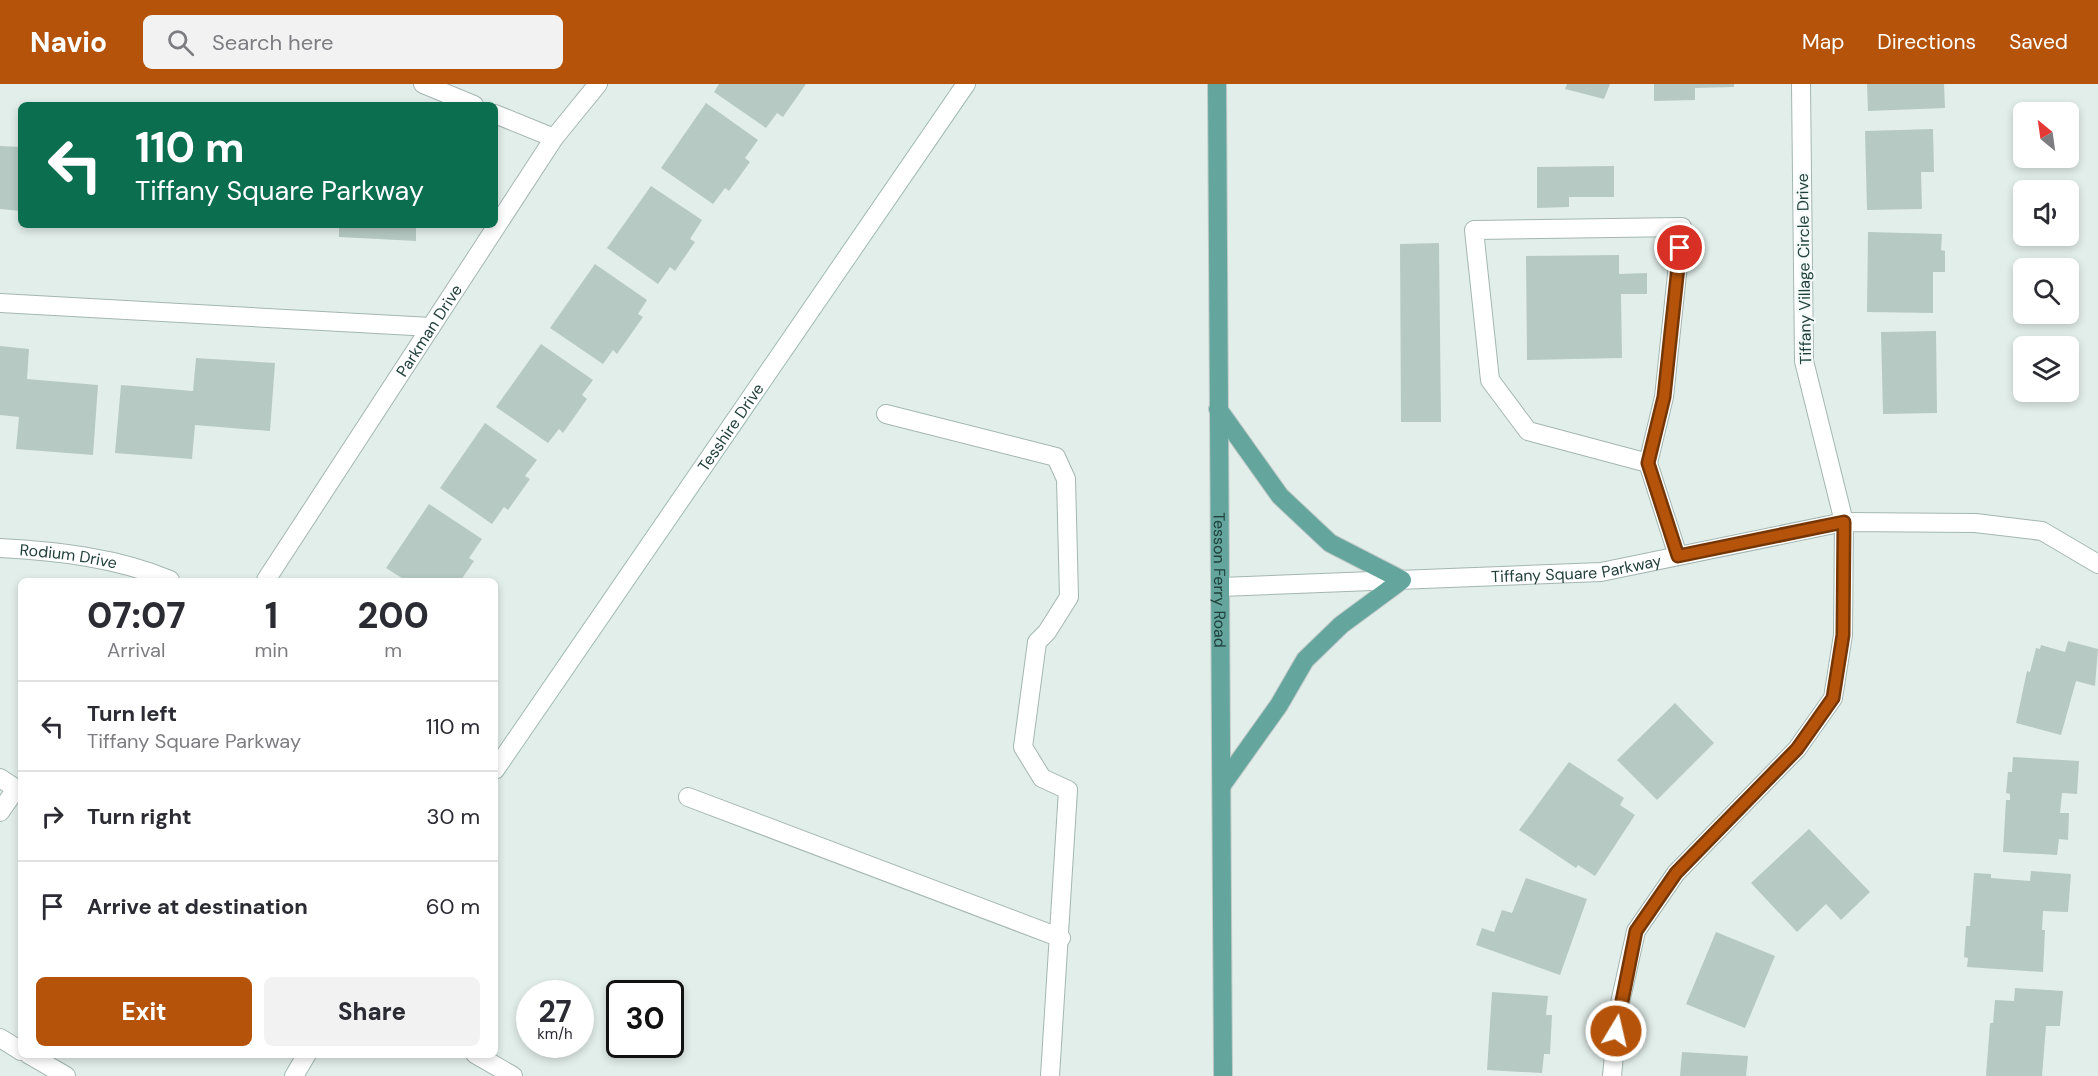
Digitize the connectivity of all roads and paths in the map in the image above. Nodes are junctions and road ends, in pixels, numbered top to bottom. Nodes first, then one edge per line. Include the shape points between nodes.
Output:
1 (423, 84) edge
2 (598, 84) edge
3 (966, 84) edge
4 (1217, 84) edge
5 (1801, 84) edge
6 (467, 102) edge
7 (498, 115) edge
8 (554, 138) junction
9 (498, 224) edge
10 (495, 228) edge
11 (0, 303) edge
12 (431, 327) junction
13 (1218, 409) junction
14 (886, 414) dead end
15 (1648, 463) junction
16 (1844, 522) junction
17 (0, 548) edge
18 (1678, 556) junction
19 (2098, 564) edge
20 (165, 578) edge
21 (267, 578) edge
22 (1402, 580) junction
23 (1221, 587) junction
24 (498, 766) edge
25 (0, 778) edge
26 (1222, 785) junction
27 (18, 790) edge
28 (18, 792) edge
29 (688, 797) dead end
30 (0, 813) edge
31 (1060, 938) junction
32 (0, 1038) edge
33 (18, 1049) edge
34 (35, 1058) edge
35 (305, 1058) edge
36 (482, 1058) edge
37 (66, 1076) edge
38 (294, 1076) edge
39 (513, 1076) edge
40 (1050, 1076) edge
41 (1223, 1076) edge
42 (1612, 1076) edge

1 - 6 street
2 - 8 street, Parkman Drive
3 - 24 street, Tesshire Drive
4 - 13 main road, Tesson Ferry Road
5 - 16 street, Tiffany Village Circle Drive via 1804,361
7 - 8 street
8 - 9 street, Parkman Drive
10 - 12 street, Parkman Drive
11 - 12 street
12 - 21 street, Parkman Drive
13 - 22 main road via 1280,496 1321,535
13 - 23 main road, Tesson Ferry Road
14 - 31 street via 1056,457 1066,479 1069,597 1037,642 1023,747 1042,778 1068,790
15 - 15 street via 1664,397 1682,227 1474,230 1490,380 1528,431
15 - 18 street
16 - 18 street, Tiffany Square Parkway
16 - 19 street, Tiffany Square Parkway via 1975,523 2042,531
16 - 42 street, Tiffany Village Circle Drive via 1843,635 1833,698 1797,749 1676,873 1636,931 1618,1012
17 - 20 street, Rodium Drive via 42,550 142,568
18 - 22 street, Tiffany Square Parkway via 1600,572
22 - 23 street, Tiffany Square Parkway
22 - 26 main road via 1341,625 1305,660 1279,705
23 - 26 main road, Tesson Ferry Road
25 - 27 street
26 - 41 main road, Tesson Ferry Road
28 - 30 street
29 - 31 street
31 - 40 street
32 - 33 street
34 - 37 street
35 - 38 street
36 - 39 street

